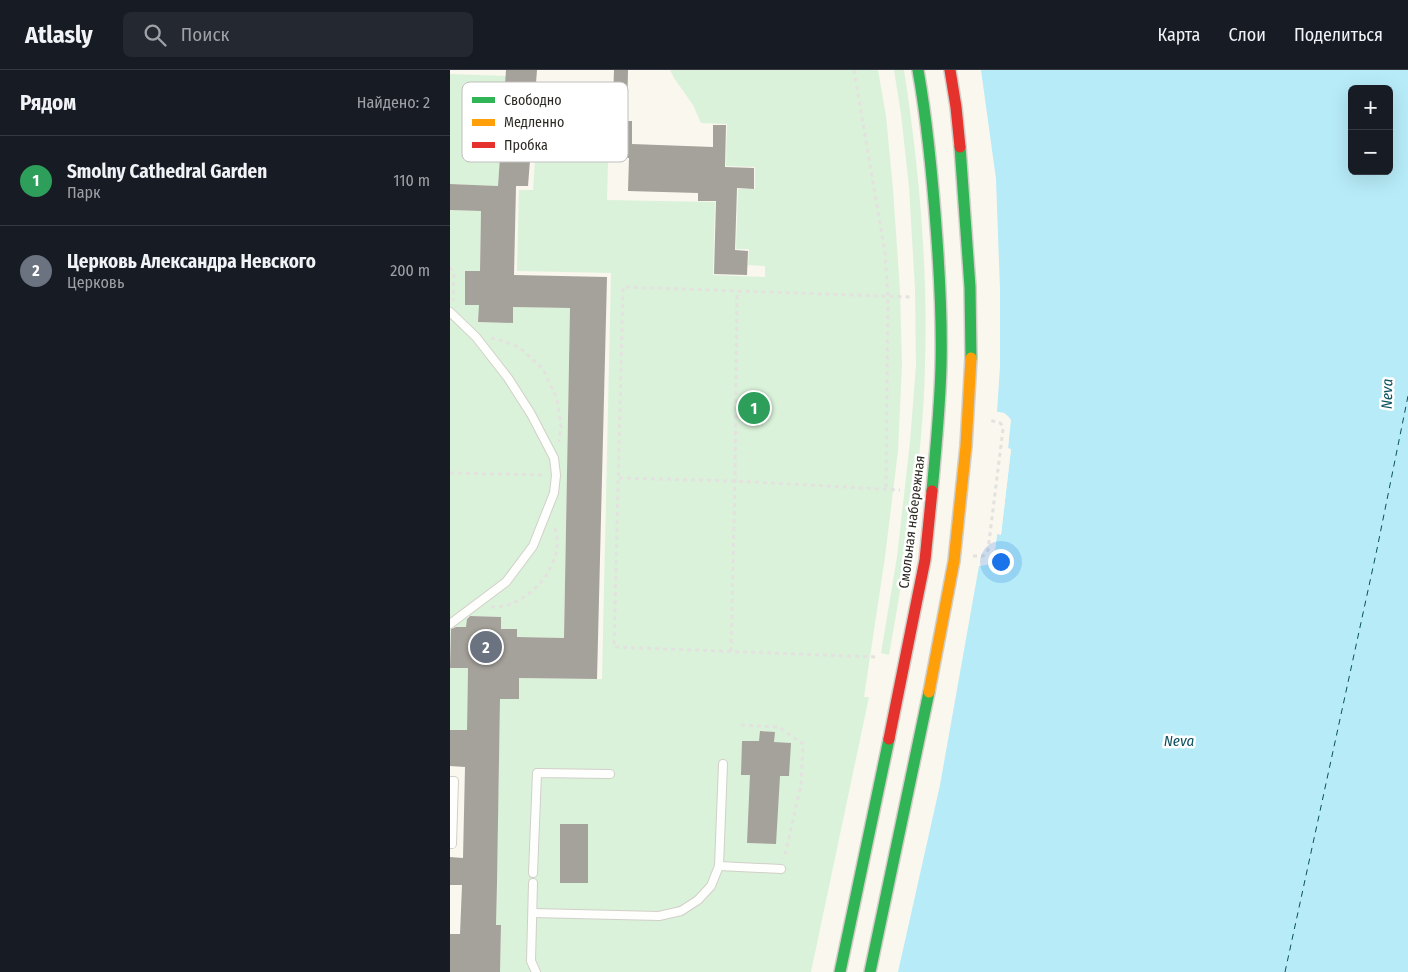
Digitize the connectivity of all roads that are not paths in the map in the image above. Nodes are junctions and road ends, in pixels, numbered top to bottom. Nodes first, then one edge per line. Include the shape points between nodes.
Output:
1 (918, 70) edge
2 (950, 70) edge
3 (451, 313) edge
4 (450, 624) edge
5 (723, 764) dead end
6 (610, 774) dead end
7 (450, 781) edge
8 (450, 844) edge
9 (719, 866) junction
10 (781, 869) road end
11 (533, 873) dead end
12 (533, 883) dead end
13 (532, 913) junction
14 (536, 972) edge
15 (840, 972) edge
16 (870, 972) edge

1 - 15 main road, Смольная набережная via 933,185 940,288 937,443 925,560
2 - 16 main road via 963,182 970,287 971,366 966,446 952,571
3 - 4 lane via 476,337 508,378 554,458 556,475 554,492 533,546 506,582
5 - 9 lane
6 - 11 lane via 537,773
7 - 8 lane via 454,781
9 - 10 lane
9 - 13 lane via 711,886 681,911 659,916
12 - 13 lane
13 - 14 lane via 530,961

